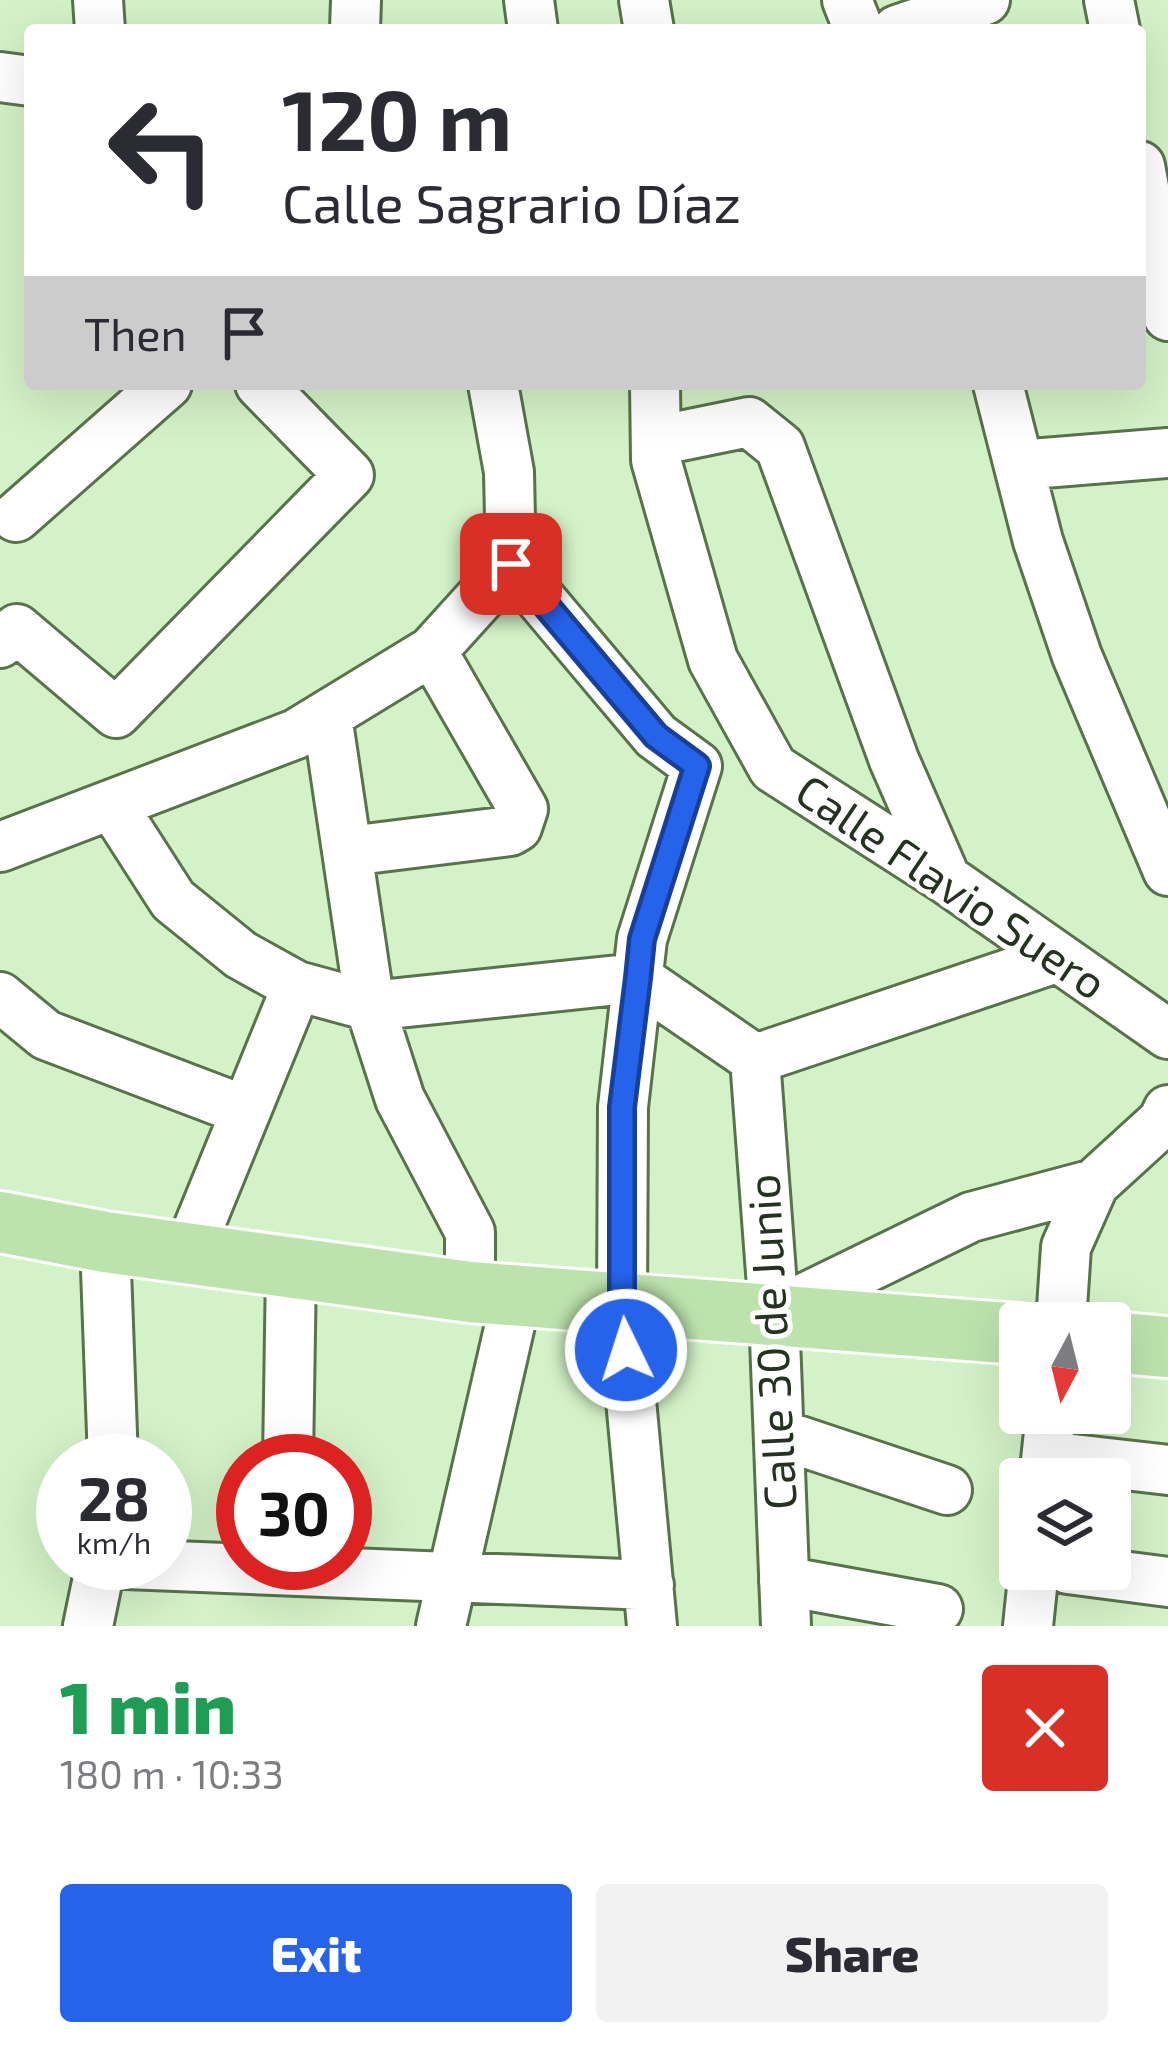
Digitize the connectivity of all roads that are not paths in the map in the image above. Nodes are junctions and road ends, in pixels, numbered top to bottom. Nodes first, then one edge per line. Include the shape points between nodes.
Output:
1 (986, 0) edge
2 (915, 24) edge
3 (1147, 245) edge
4 (1168, 316) edge
5 (160, 390) edge
6 (266, 390) edge
7 (494, 390) edge
8 (655, 390) edge
9 (1000, 390) edge
10 (656, 440) junction
11 (1168, 453) edge
12 (1019, 465) junction
13 (16, 517) dead end
14 (511, 564) junction
15 (0, 643) edge
16 (432, 651) junction
17 (327, 716) junction
18 (697, 766) junction
19 (772, 768) junction
20 (112, 805) junction
21 (1155, 805) edge
22 (0, 848) edge
23 (349, 851) junction
24 (1168, 871) edge
25 (946, 879) junction
26 (1056, 958) junction
27 (638, 978) junction
28 (297, 986) junction
29 (0, 997) edge
30 (370, 1006) junction
31 (1168, 1034) edge
32 (754, 1059) junction
33 (1168, 1110) edge
34 (246, 1111) junction
35 (1094, 1184) junction
36 (0, 1222) edge
37 (106, 1242) junction
38 (188, 1253) junction
39 (290, 1268) junction
40 (493, 1293) junction
41 (1062, 1302) edge
42 (622, 1304) junction
43 (774, 1313) junction
44 (999, 1332) edge
45 (1131, 1343) edge
46 (1168, 1346) edge
47 (112, 1434) edge
48 (288, 1434) edge
49 (779, 1434) junction
50 (1048, 1450) edge
51 (1168, 1470) edge
52 (947, 1490) dead end
53 (372, 1571) edge
54 (454, 1576) junction
55 (1131, 1577) edge
56 (1168, 1582) edge
57 (95, 1590) edge
58 (1032, 1590) edge
59 (785, 1604) edge
60 (651, 1605) edge
61 (938, 1610) dead end
62 (88, 1626) edge
63 (441, 1626) edge
64 (1028, 1626) edge

1 - 2 street
3 - 4 street
5 - 13 street
6 - 15 street via 349,475 116,713 17,629
7 - 14 street via 509,472
8 - 10 street, Calle Flavio Suero
9 - 12 street
10 - 19 street, Calle Flavio Suero via 712,660
10 - 25 street via 749,422 780,447
11 - 12 street
12 - 21 street via 1077,656
14 - 16 street
14 - 18 street via 656,736
16 - 17 street
16 - 23 street via 522,818 510,831
17 - 20 street
17 - 23 street
18 - 19 street via 736,758
18 - 27 street via 642,939
19 - 25 street, Calle Flavio Suero
20 - 22 street
20 - 28 street via 173,900
21 - 24 street
23 - 30 street
25 - 26 street, Calle Flavio Suero
26 - 31 street, Calle Flavio Suero
26 - 32 street
27 - 30 street
27 - 32 street
27 - 42 street via 622,1107
28 - 30 street
28 - 34 street
29 - 34 street via 46,1035
30 - 40 street via 400,1099
32 - 43 street, Calle 30 de Junio
33 - 35 street
34 - 38 street
35 - 41 street via 1066,1246
35 - 43 street via 971,1217
36 - 37 main road
37 - 38 main road
37 - 47 street
38 - 39 main road
39 - 40 main road
39 - 48 street
40 - 42 main road
40 - 54 street
42 - 43 main road
42 - 60 street
43 - 44 main road
43 - 49 street, Calle 30 de Junio
45 - 46 main road
49 - 52 street
49 - 59 street, Calle 30 de Junio
50 - 51 street
53 - 54 street
54 - 60 street
54 - 63 street
55 - 56 street
57 - 62 street
58 - 64 street
59 - 61 street

